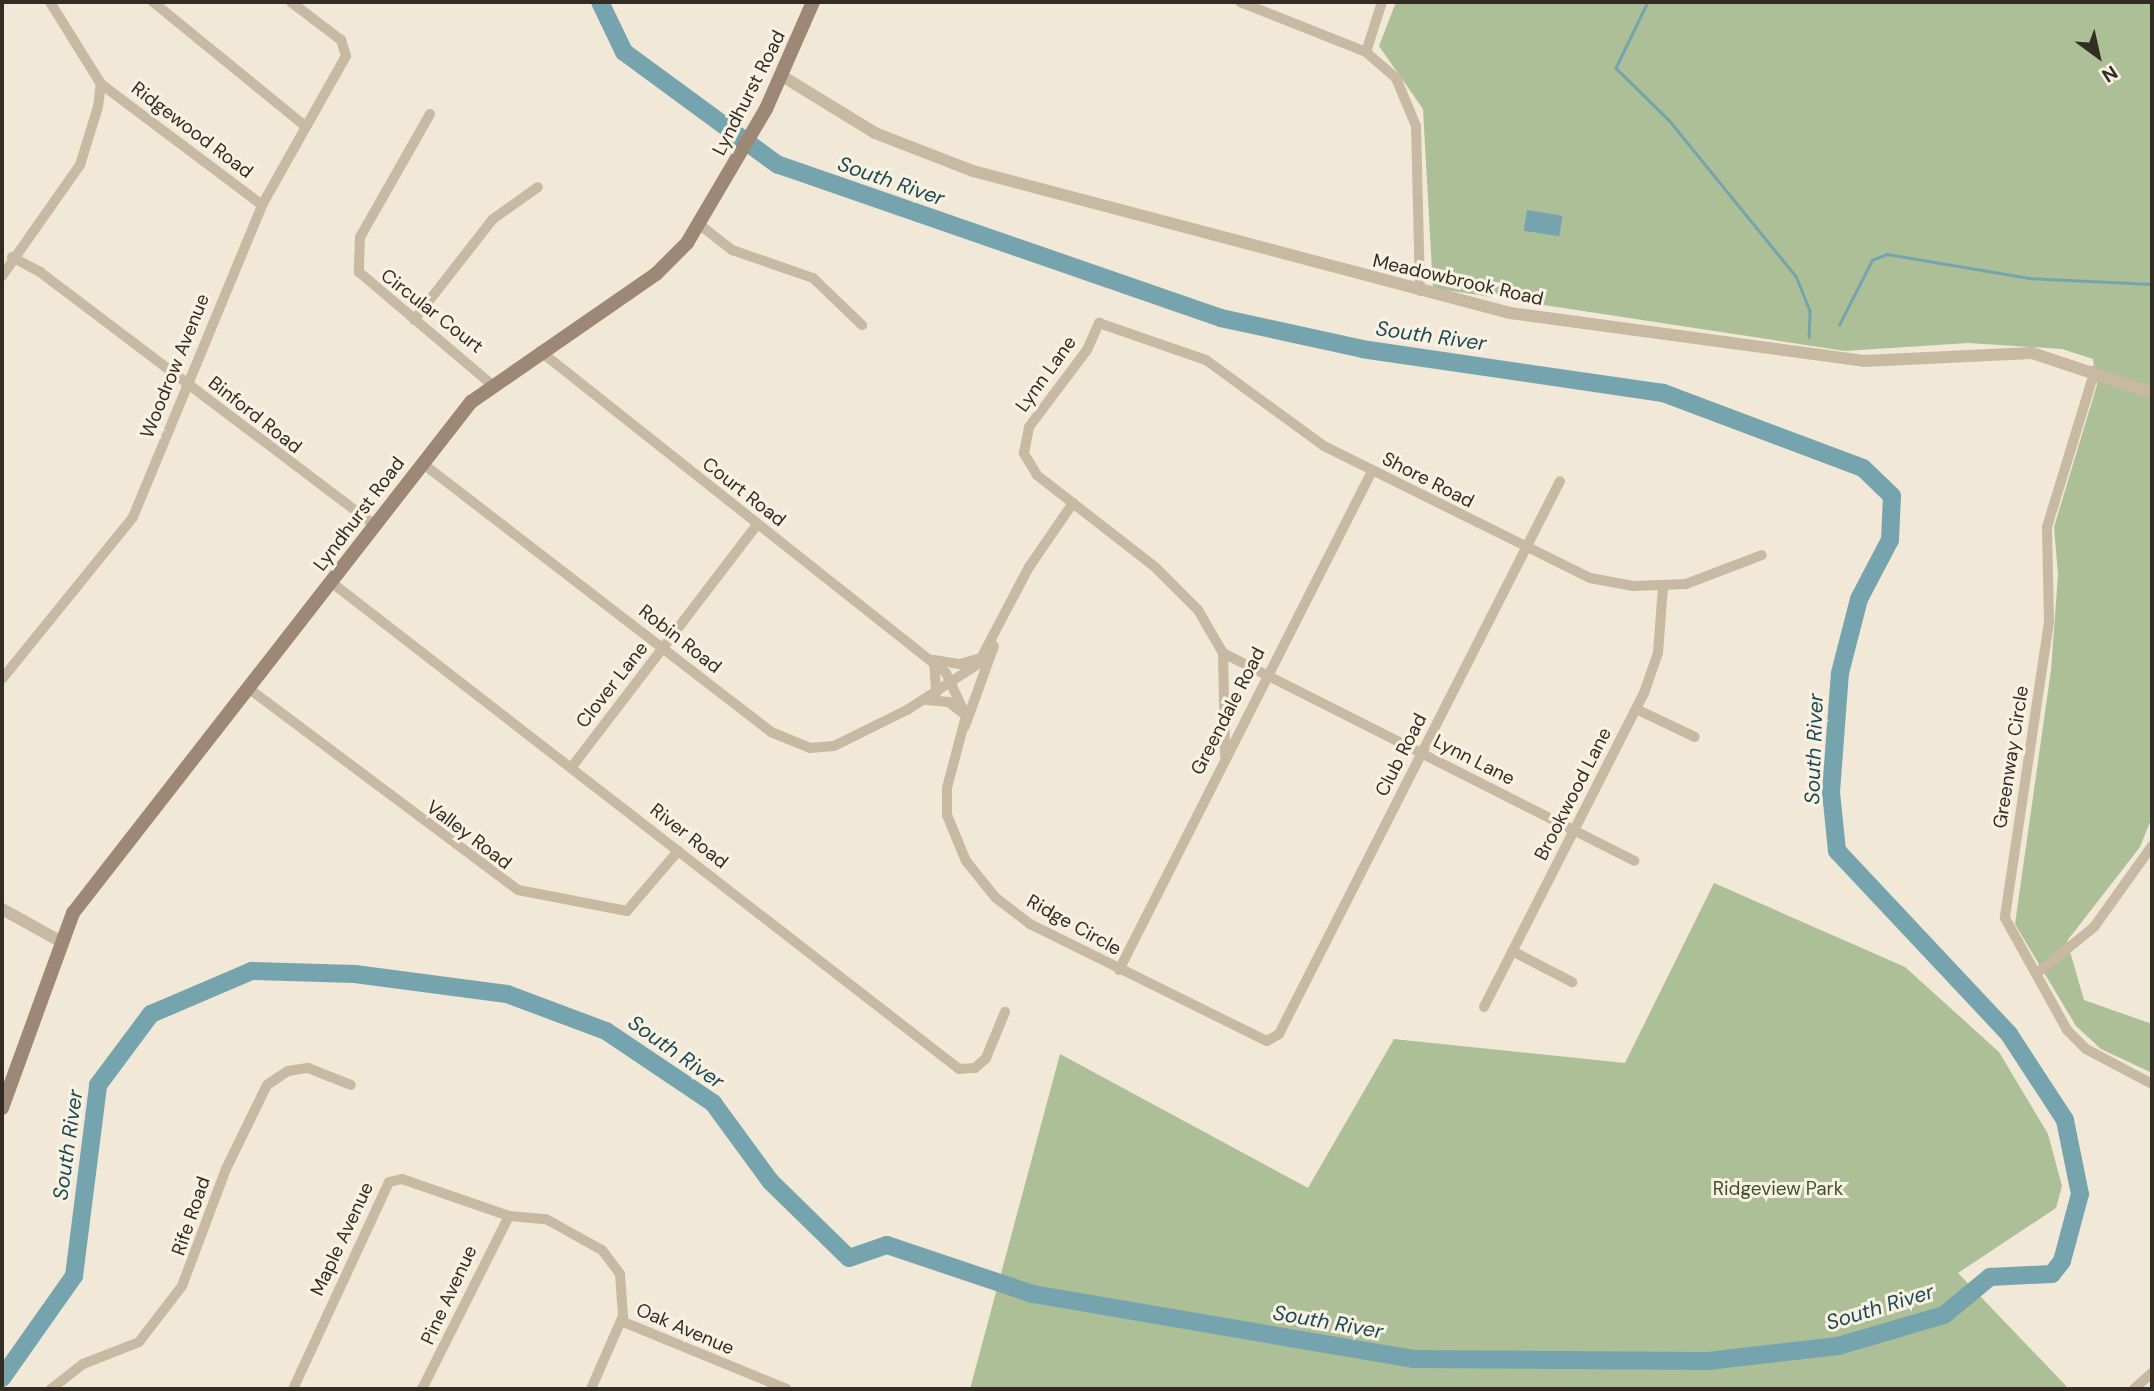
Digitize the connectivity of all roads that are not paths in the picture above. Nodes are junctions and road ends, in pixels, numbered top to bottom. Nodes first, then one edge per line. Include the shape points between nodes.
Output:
1 (50, 2) edge
2 (153, 2) edge
3 (291, 2) edge
4 (813, 2) edge
5 (1240, 2) edge
6 (1382, 2) edge
7 (1366, 52) junction
8 (782, 76) junction
9 (101, 84) junction
10 (430, 114) dead end
11 (305, 126) junction
12 (538, 187) dead end
13 (262, 205) junction
14 (700, 225) junction
15 (12, 257) junction
16 (2, 276) edge
17 (1420, 291) junction
18 (414, 320) junction
19 (1099, 323) joint
20 (862, 325) dead end
21 (540, 350) junction
22 (2096, 369) junction
23 (185, 383) junction
24 (491, 384) junction
25 (2152, 393) edge
26 (422, 463) junction
27 (1372, 471) junction
28 (1560, 481) dead end
29 (1073, 503) junction
30 (757, 524) junction
31 (375, 525) junction
32 (1525, 549) junction
33 (1762, 555) dead end
34 (331, 582) junction
35 (1663, 587) junction
36 (995, 640) junction
37 (663, 648) junction
38 (1223, 653) junction
39 (984, 657) junction
40 (933, 660) junction
41 (1266, 675) junction
42 (2, 679) edge
43 (953, 682) junction
44 (248, 688) junction
45 (936, 693) junction
46 (923, 701) junction
47 (1636, 709) junction
48 (965, 721) junction
49 (1695, 737) dead end
50 (1422, 754) junction
51 (1225, 755) junction
52 (571, 768) junction
53 (1574, 831) junction
54 (2152, 846) edge
55 (678, 851) junction
56 (1634, 861) dead end
57 (2, 909) edge
58 (58, 940) junction
59 (1512, 951) junction
60 (1119, 970) junction
61 (2036, 974) junction
62 (1572, 982) dead end
63 (1484, 1007) dead end
64 (1005, 1012) dead end
65 (1270, 1040) joint
66 (2152, 1084) edge
67 (351, 1085) dead end
68 (2, 1108) edge
69 (509, 1216) junction
70 (621, 1321) junction
71 (2152, 1373) edge
72 (51, 1389) edge
73 (293, 1389) edge
74 (422, 1389) edge
75 (591, 1389) edge
76 (787, 1389) edge
77 (2134, 1389) edge

1 - 9 street
2 - 11 street
3 - 11 street, Woodrow Avenue via 345,45 346,56
4 - 8 main road, Lyndhurst Road
5 - 7 street
6 - 7 street
7 - 17 street via 1396,78 1413,112
8 - 14 main road, Lyndhurst Road
8 - 17 street, Meadowbrook Road via 875,133 972,172
9 - 13 street, Ridgewood Road
9 - 15 street via 80,165
10 - 18 street, Circular Court via 357,248 363,279
11 - 13 street, Woodrow Avenue
12 - 18 street via 493,219
13 - 23 street, Woodrow Avenue
14 - 20 street via 732,250 813,278
14 - 21 main road, Lyndhurst Road via 656,274
15 - 16 street
15 - 23 street, Binford Road
17 - 22 street, Meadowbrook Road via 1557,322 1803,355 1893,362 2012,351
18 - 24 street, Circular Court
19 - 27 street, Shore Road via 1206,360 1298,429
19 - 29 street, Lynn Lane via 1024,443 1033,470
21 - 24 main road, Lyndhurst Road
21 - 30 street, Court Road
22 - 25 street, Meadowbrook Road
22 - 61 street, Greenway Circle via 2047,527 2049,622 2005,912 2010,937
23 - 31 street, Binford Road
23 - 42 street, Woodrow Avenue via 133,517
24 - 26 main road, Lyndhurst Road
26 - 31 main road, Lyndhurst Road
26 - 37 street, Robin Road
27 - 32 street, Shore Road
27 - 41 street, Greendale Road
28 - 32 street, Club Road
29 - 36 street, Ridge Circle via 1017,587
29 - 38 street, Lynn Lane via 1179,589
30 - 37 street, Clover Lane
30 - 40 street, Court Road
31 - 34 main road, Lyndhurst Road
32 - 35 street, Shore Road via 1590,578
32 - 50 street, Club Road
33 - 35 street, Shore Road via 1708,579
34 - 44 main road, Lyndhurst Road
34 - 52 street, River Road
35 - 47 street, Brookwood Lane via 1658,653
36 - 39 street, Ridge Circle
36 - 48 street, Ridge Circle
37 - 46 street, Robin Road via 771,732 804,747 834,746
37 - 52 street, Clover Lane
38 - 41 street, Lynn Lane
38 - 51 street
39 - 40 street via 960,664
39 - 43 street, Ridge Circle
40 - 43 street, Court Road
40 - 45 street
41 - 50 street, Lynn Lane
41 - 51 street, Greendale Road
43 - 45 street, Robin Road
43 - 48 street
44 - 55 street, Valley Road via 518,890 627,911
44 - 58 main road, Lyndhurst Road
45 - 46 street, Robin Road
46 - 48 street via 949,702
47 - 49 street
47 - 53 street, Brookwood Lane
48 - 60 street, Ridge Circle via 946,806 966,861 1013,912
50 - 53 street, Lynn Lane
50 - 65 street, Club Road via 1279,1034
51 - 60 street, Greendale Road
52 - 55 street, River Road
53 - 56 street, Lynn Lane
53 - 59 street, Brookwood Lane
54 - 61 street via 2094,927
55 - 64 street, River Road via 959,1069 975,1068 986,1058
57 - 58 street
58 - 68 main road, Lyndhurst Road
59 - 62 street
59 - 63 street, Brookwood Lane
60 - 65 street, Ridge Circle
61 - 66 street, Greenway Circle via 2078,1042
67 - 72 street, Rife Road via 308,1068 288,1071 267,1085 226,1169 182,1286 139,1342 83,1364
69 - 70 street, Oak Avenue via 546,1219 602,1250 622,1279
69 - 73 street, Maple Avenue via 402,1179 389,1182
69 - 74 street, Pine Avenue
70 - 75 street
70 - 76 street, Oak Avenue
71 - 77 street

